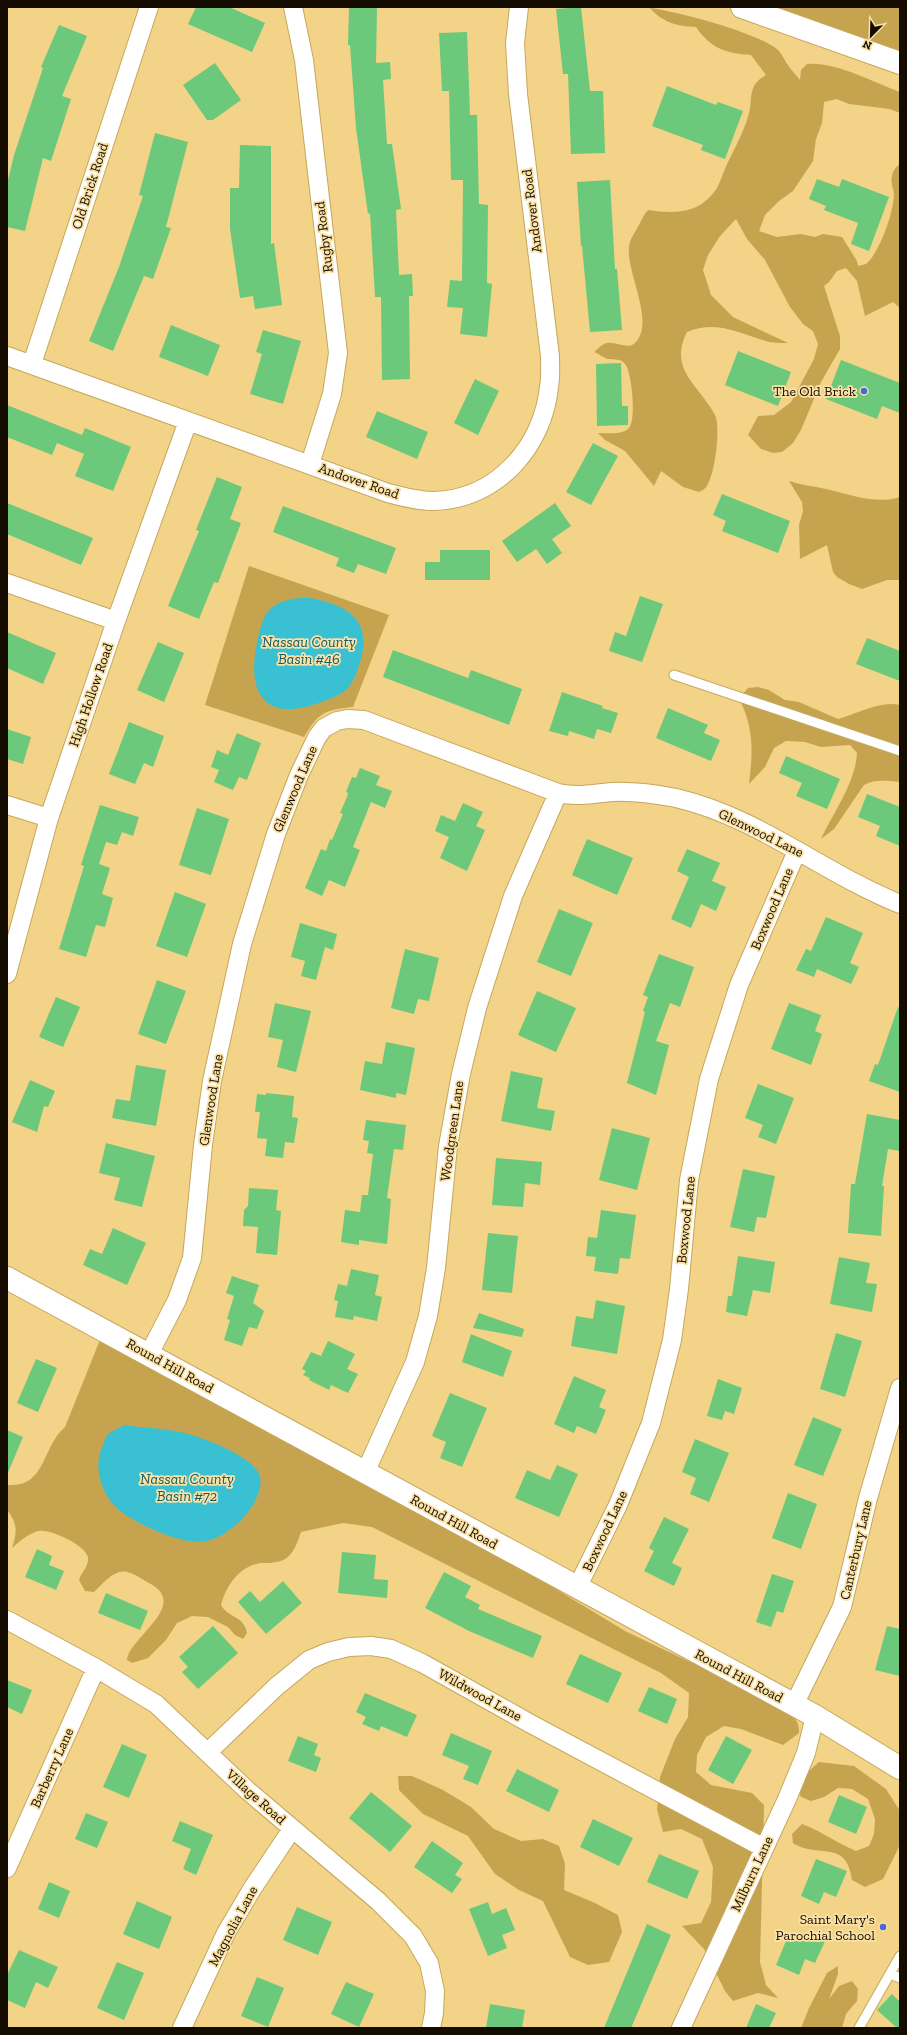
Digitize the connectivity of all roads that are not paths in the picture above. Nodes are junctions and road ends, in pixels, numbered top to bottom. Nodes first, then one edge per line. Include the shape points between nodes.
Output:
1 (149, 7) edge
2 (293, 7) edge
3 (519, 7) edge
4 (742, 7) edge
5 (900, 63) edge
6 (7, 356) edge
7 (32, 364) junction
8 (188, 421) junction
9 (310, 464) junction
10 (7, 583) edge
11 (116, 621) junction
12 (674, 675) dead end
13 (900, 751) edge
14 (558, 793) junction
15 (7, 804) edge
16 (49, 818) junction
17 (797, 851) junction
18 (900, 904) edge
19 (7, 974) edge
20 (9, 1283) edge
21 (149, 1354) junction
22 (900, 1388) edge
23 (365, 1473) junction
24 (577, 1588) junction
25 (7, 1620) edge
26 (96, 1668) junction
27 (794, 1705) junction
28 (815, 1716) junction
29 (208, 1752) junction
30 (900, 1768) edge
31 (292, 1829) junction
32 (764, 1848) junction
33 (7, 1868) edge
34 (900, 1956) edge
35 (890, 1974) junction
36 (900, 1978) edge
37 (182, 2028) edge
38 (431, 2028) edge
39 (681, 2028) edge
40 (859, 2028) edge

1 - 7 street, Old Brick Road
2 - 9 street, Rugby Road via 304,60 338,353 332,394
3 - 9 street, Andover Road via 515,43 518,94 550,356 544,413 531,443 515,465 484,489 458,498 433,501 388,493
4 - 5 street
6 - 7 street, Andover Road
7 - 8 street, Andover Road
8 - 9 street, Andover Road
8 - 11 street, High Hollow Road
10 - 11 street
11 - 16 street, High Hollow Road
12 - 13 lane
14 - 17 street, Glenwood Lane via 647,793 676,798 752,826
14 - 21 street, Glenwood Lane via 364,720 338,721 324,728 317,737 276,834 242,944 212,1081 192,1258 177,1300
14 - 23 street, Woodgreen Lane via 513,896 477,1008 461,1074 448,1146 436,1268 428,1316 415,1362
15 - 16 street
16 - 19 street, High Hollow Road
17 - 18 street, Glenwood Lane
17 - 24 street, Boxwood Lane via 739,986 709,1079 689,1180 672,1340 651,1423 618,1505
20 - 21 street, Round Hill Road
21 - 23 street, Round Hill Road
22 - 27 street, Canterbury Lane via 868,1498 842,1607
23 - 24 street, Round Hill Road
24 - 27 street, Round Hill Road
25 - 26 street, Village Road
26 - 29 street, Village Road via 156,1704
26 - 33 street, Barberry Lane
27 - 28 street, Round Hill Road
28 - 30 street, Round Hill Road
28 - 32 street, Milburn Lane via 806,1753
29 - 31 street, Village Road
29 - 32 street, Wildwood Lane via 277,1686 309,1660 349,1647 371,1646 391,1649 422,1663
31 - 37 street, Magnolia Lane via 226,1933
31 - 38 street, Village Road via 378,1901 413,1936 429,1963 435,1992
32 - 39 street, Milburn Lane
34 - 35 lane
35 - 36 lane
35 - 40 lane

